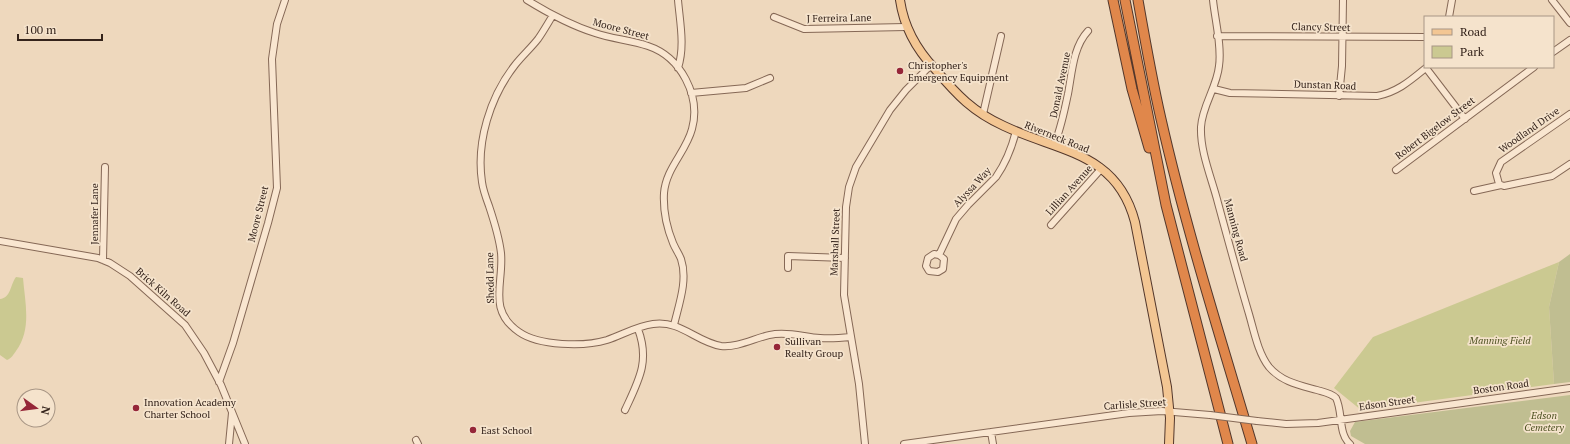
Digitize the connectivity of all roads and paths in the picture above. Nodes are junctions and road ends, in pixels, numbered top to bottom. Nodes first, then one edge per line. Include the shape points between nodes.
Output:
1 (285, 0) edge
2 (527, 0) edge
3 (678, 0) edge
4 (900, 0) edge
5 (1113, 0) edge
6 (1125, 0) edge
7 (1138, 0) edge
8 (1142, 0) edge
9 (1213, 0) edge
10 (1343, 0) edge
11 (1452, 0) edge
12 (1552, 0) edge
13 (553, 15) junction
14 (1449, 16) edge
15 (774, 17) dead end
16 (1570, 23) edge
17 (906, 27) junction
18 (1088, 31) dead end
19 (1001, 36) dead end
20 (1217, 36) junction
21 (1343, 37) junction
22 (1424, 38) edge
23 (1570, 40) edge
24 (1554, 51) edge
25 (1148, 52) junction
26 (931, 65) junction
27 (678, 68) junction
28 (1426, 68) edge
29 (1533, 68) edge
30 (770, 78) dead end
31 (1214, 89) junction
32 (691, 93) junction
33 (1339, 96) junction
34 (983, 114) junction
35 (1570, 114) edge
36 (1465, 119) junction
37 (1016, 131) junction
38 (1054, 145) junction
39 (1570, 164) edge
40 (105, 167) dead end
41 (1101, 169) junction
42 (1396, 170) dead end
43 (1501, 185) junction
44 (1474, 190) dead end
45 (1051, 225) dead end
46 (0, 241) edge
47 (1176, 244) junction
48 (939, 255) dead end
49 (845, 258) junction
50 (103, 260) junction
51 (788, 268) dead end
52 (674, 325) junction
53 (638, 329) junction
54 (851, 338) junction
55 (219, 382) junction
56 (1570, 388) edge
57 (1434, 406) joint
58 (625, 410) dead end
59 (232, 411) junction
60 (1170, 412) junction
61 (1342, 420) junction
62 (991, 432) junction
63 (229, 444) edge
64 (245, 444) edge
65 (865, 444) edge
66 (904, 444) edge
67 (993, 444) edge
68 (1169, 444) edge
69 (1228, 444) edge
70 (1252, 444) edge
71 (1350, 444) edge

1 - 55 street, Moore Street via 277,24 272,59 275,195 235,336
2 - 13 street, Moore Street
3 - 27 street via 682,42 682,57
4 - 17 main road, Riverneck Road
5 - 47 highway via 1132,89
6 - 47 highway
7 - 25 highway
8 - 25 highway
9 - 20 street, Manning Road
10 - 21 street
11 - 14 street
12 - 16 street
13 - 27 street, Moore Street via 594,33 648,46 665,54
13 - 53 street, Shedd Lane via 538,38 514,65 497,94 482,142 482,185 501,254 498,303 505,319 519,332 538,340 580,344 605,340
15 - 17 street, J Ferreira Lane via 804,29
17 - 26 main road, Riverneck Road
18 - 38 street, Donald Avenue via 1078,49 1062,124
19 - 34 street
20 - 21 street, Clancy Street
20 - 31 street, Manning Road via 1220,66
21 - 22 street, Clancy Street
21 - 33 street
23 - 24 street
25 - 70 highway via 1174,172
26 - 34 main road, Riverneck Road via 962,100
26 - 49 street, Marshall Street via 895,103 850,180
27 - 32 street, Moore Street via 690,86
28 - 33 street, Dunstan Road via 1400,88 1389,93 1370,97
28 - 36 street
29 - 36 street, Robert Bigelow Street
30 - 32 street via 746,88
31 - 33 street, Dunstan Road via 1230,93
31 - 61 street, Manning Road via 1201,126 1203,146 1233,261 1262,354 1271,369 1284,380 1334,396 1340,406
32 - 52 street, Moore Street via 694,108 692,129 671,169 664,190 666,225 681,260 683,275 682,292
34 - 37 main road, Riverneck Road
35 - 43 street, Woodland Drive via 1501,162 1496,173
36 - 42 street, Robert Bigelow Street
37 - 38 main road, Riverneck Road
37 - 48 street, Alyssa Way via 1000,171 956,218
38 - 41 main road, Riverneck Road via 1077,154
39 - 43 street via 1552,176
40 - 50 street, Jennafer Lane
41 - 45 street, Lillian Avenue
41 - 60 main road, Riverneck Road via 1118,186 1132,211
43 - 44 street
46 - 50 street, Brick Kiln Road
47 - 69 highway
49 - 51 street via 788,256
49 - 54 street, Marshall Street via 844,295
50 - 55 street, Brick Kiln Road via 130,276 185,325
52 - 53 street, Shedd Lane via 653,324
52 - 54 street, Shedd Lane via 722,346 776,334
53 - 58 street via 643,343 643,363 638,382
54 - 65 street, Marshall Street
55 - 59 street, Brick Kiln Road
56 - 57 street, Boston Road
57 - 61 street, Edson Street
59 - 63 street
59 - 64 street, Brick Kiln Road
60 - 61 street, Carlisle Street, bridge via 1294,424
60 - 62 street, Carlisle Street via 1118,414
60 - 68 main road, Riverneck Road
61 - 71 street via 1344,437
62 - 66 street, Carlisle Street
62 - 67 street

